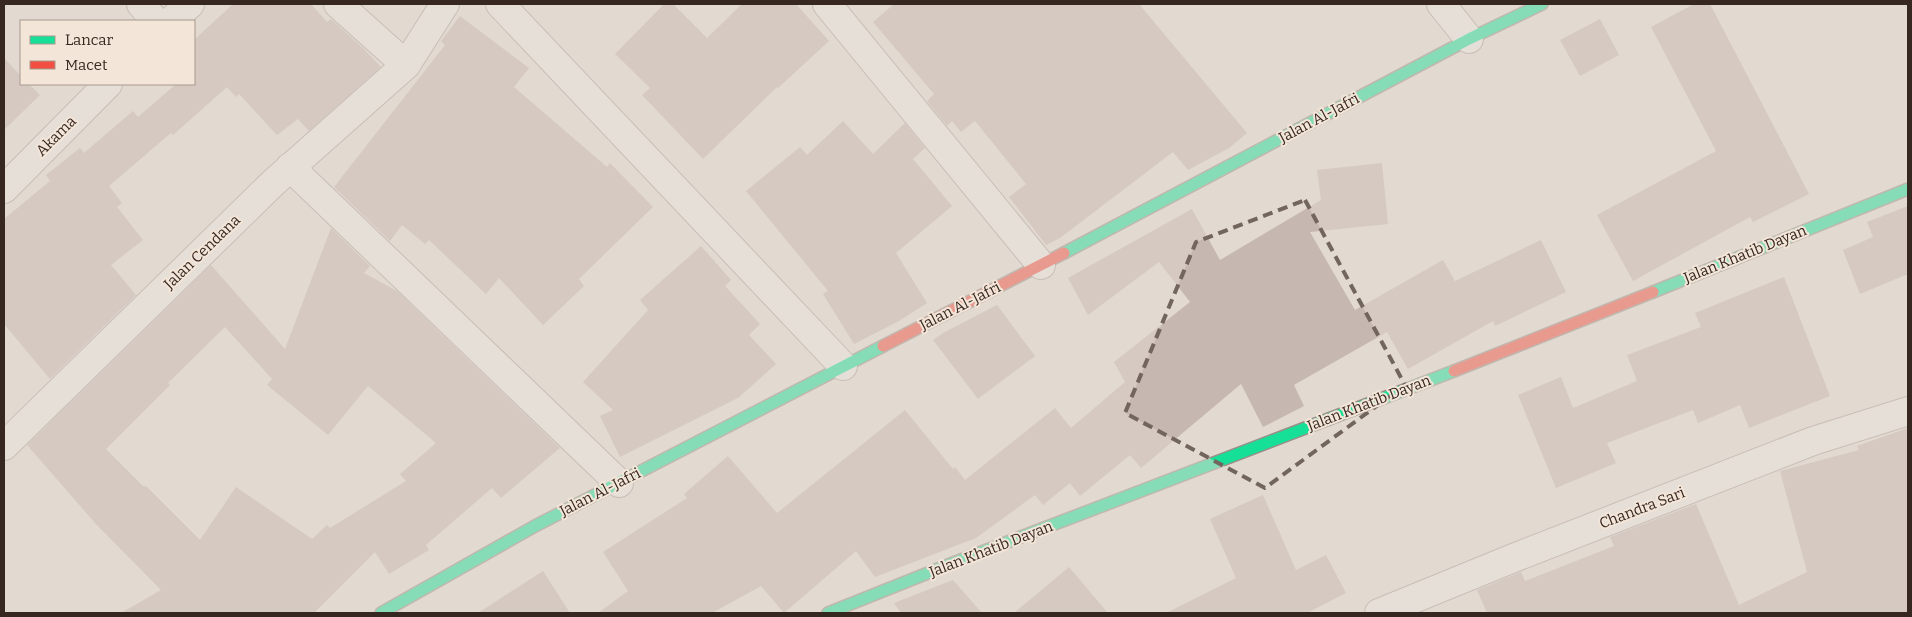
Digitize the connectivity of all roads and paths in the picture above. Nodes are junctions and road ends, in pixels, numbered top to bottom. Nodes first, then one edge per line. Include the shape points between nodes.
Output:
1 (141, 4) edge
2 (190, 4) edge
3 (338, 4) edge
4 (445, 4) edge
5 (500, 4) edge
6 (827, 4) edge
7 (1441, 4) edge
8 (1542, 4) edge
9 (154, 20) edge
10 (171, 20) edge
11 (1469, 39) junction
12 (406, 65) junction
13 (107, 85) edge
14 (290, 167) junction
15 (4, 189) edge
16 (1908, 189) edge
17 (1040, 265) junction
18 (843, 366) junction
19 (1908, 411) edge
20 (4, 446) edge
21 (618, 483) junction
22 (381, 613) edge
23 (828, 613) edge
24 (1379, 613) edge

1 - 9 street
2 - 10 street
3 - 12 street
4 - 12 street, Jalan Cendana
5 - 18 street
6 - 17 street
7 - 11 street
8 - 11 street, Jalan Al-Jafri
11 - 17 street, Jalan Al-Jafri
12 - 14 street, Jalan Cendana
13 - 15 street, Akama
14 - 20 street, Jalan Cendana
14 - 21 street
16 - 23 street, Jalan Khatib Dayan via 1486,358
17 - 18 street, Jalan Al-Jafri
18 - 21 street, Jalan Al-Jafri
19 - 24 street, Chandra Sari via 1813,441
21 - 22 street, Jalan Al-Jafri

